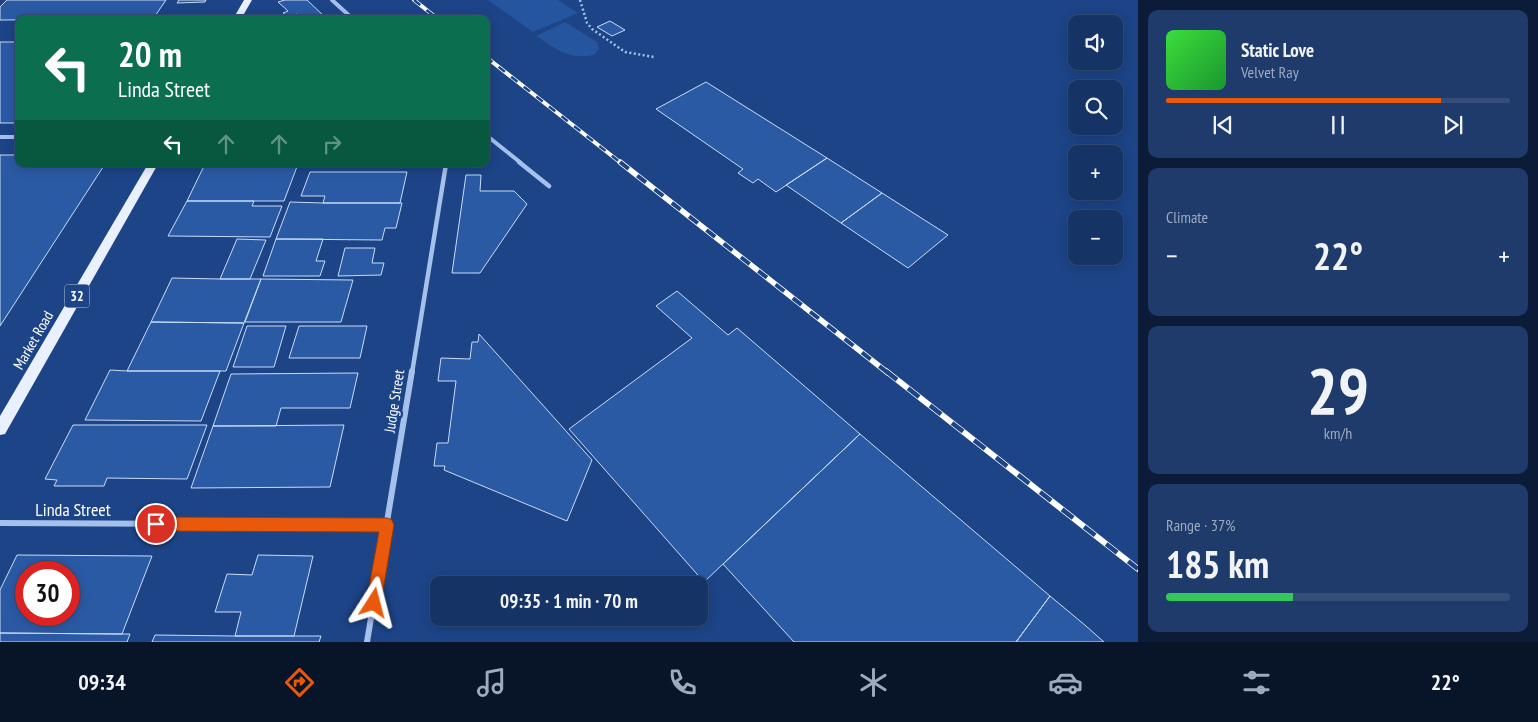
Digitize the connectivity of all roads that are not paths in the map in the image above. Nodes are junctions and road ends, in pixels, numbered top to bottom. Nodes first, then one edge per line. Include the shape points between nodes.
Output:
1 (248, 0) edge
2 (332, 0) edge
3 (240, 15) edge
4 (349, 15) edge
5 (0, 137) edge
6 (15, 137) edge
7 (490, 138) edge
8 (151, 167) edge
9 (446, 167) edge
10 (549, 186) dead end
11 (0, 429) edge
12 (0, 523) edge
13 (387, 525) junction
14 (367, 642) edge

1 - 3 main road
2 - 4 street
5 - 6 street
7 - 10 street
8 - 11 main road, Market Road / 32
9 - 13 street, Judge Street
12 - 13 street, Linda Street
13 - 14 street, Judge Street

